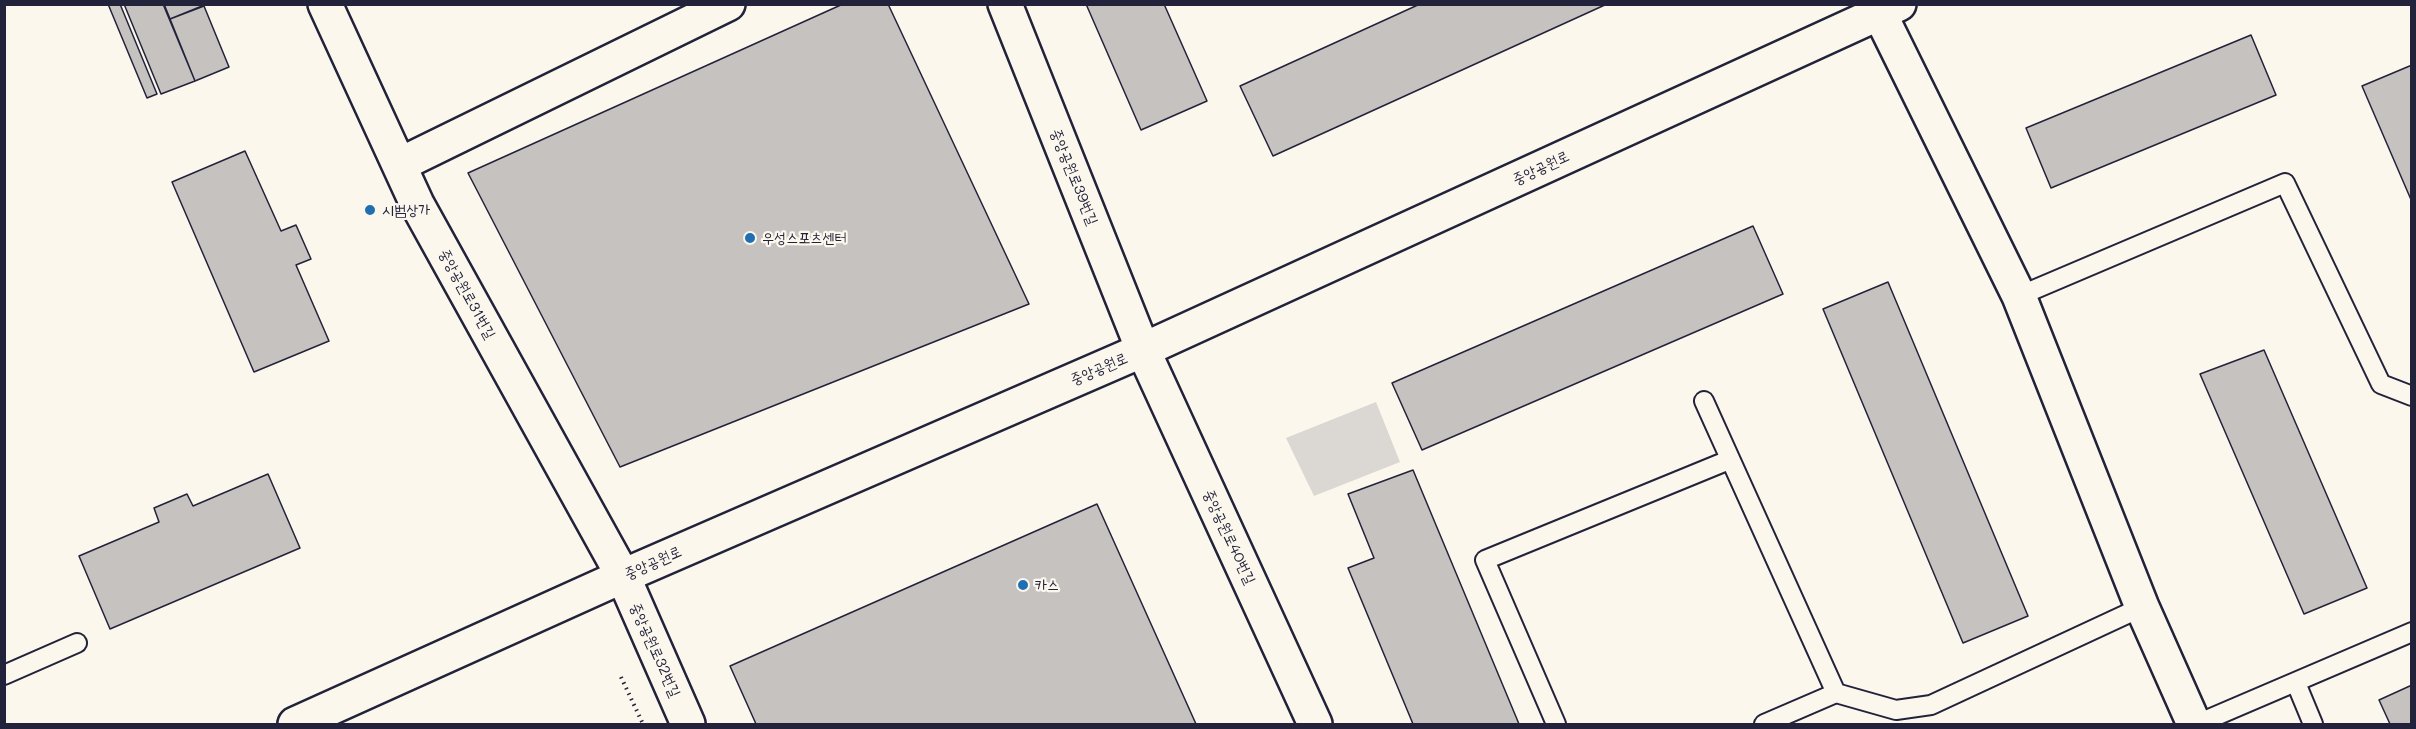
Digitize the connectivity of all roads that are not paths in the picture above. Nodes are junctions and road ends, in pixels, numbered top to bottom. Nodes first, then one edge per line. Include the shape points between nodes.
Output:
1 (325, 4) edge
2 (728, 4) edge
3 (1005, 4) edge
4 (1884, 7) edge
5 (399, 165) junction
6 (2019, 296) junction
7 (1143, 350) junction
8 (2412, 396) edge
9 (1704, 401) dead end
10 (1729, 459) junction
11 (623, 576) junction
12 (2142, 607) junction
13 (2412, 632) edge
14 (77, 643) dead end
15 (4, 675) edge
16 (2296, 683) junction
17 (1836, 693) junction
18 (295, 724) edge
19 (688, 724) edge
20 (1315, 724) edge
21 (1556, 724) edge
22 (1764, 724) edge
23 (2196, 724) edge
24 (2313, 724) edge

1 - 5 street, 중앙공원로31번길
2 - 5 street
3 - 7 street, 중앙공원로39번길
4 - 6 street
4 - 7 street, 중앙공원로
5 - 11 street, 중앙공원로31번길
6 - 8 lane via 2284,183 2381,384
6 - 12 street
7 - 11 street, 중앙공원로
7 - 20 street, 중앙공원로40번길
9 - 10 lane
10 - 17 lane
10 - 21 lane via 1485,561
11 - 18 street, 중앙공원로
11 - 19 street, 중앙공원로32번길
12 - 17 lane via 1931,705 1896,710
12 - 23 street
13 - 16 lane
14 - 15 lane
16 - 23 lane
16 - 24 lane
17 - 22 lane

